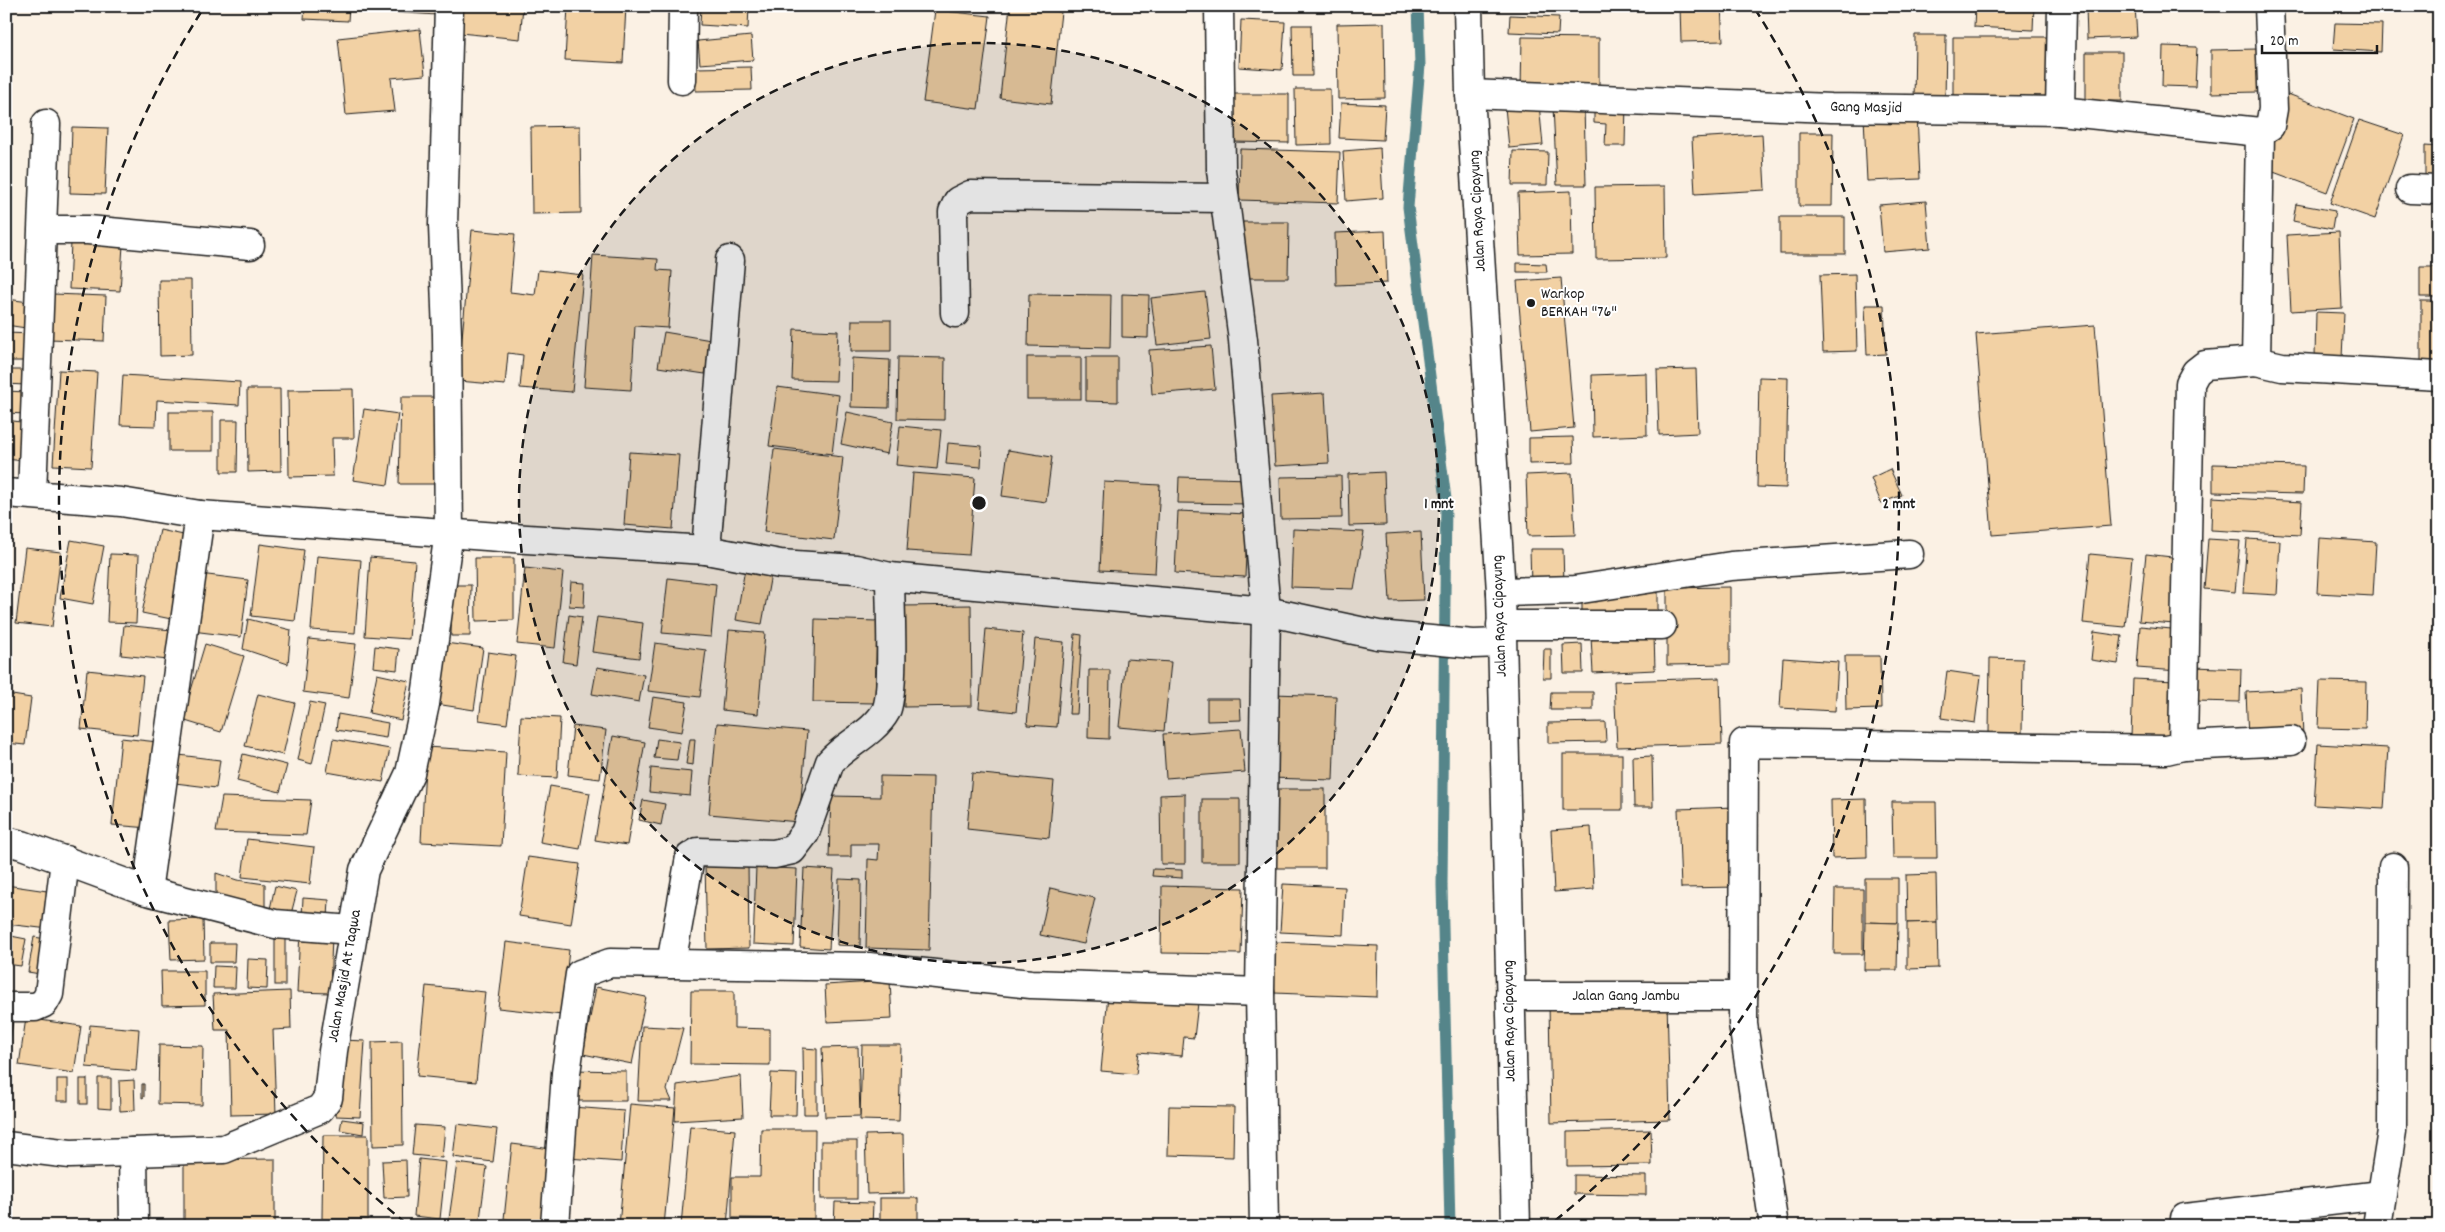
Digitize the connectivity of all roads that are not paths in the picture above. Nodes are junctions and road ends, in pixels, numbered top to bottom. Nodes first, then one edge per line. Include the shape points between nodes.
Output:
1 (449, 6) edge
2 (683, 6) edge
3 (1219, 6) edge
4 (1468, 6) edge
5 (2062, 6) edge
6 (2269, 6) edge
7 (682, 80) dead end
8 (1470, 94) junction
9 (2060, 112) junction
10 (46, 124) dead end
11 (2260, 132) junction
12 (2410, 189) dead end
13 (2439, 190) edge
14 (1224, 198) junction
15 (44, 230) junction
16 (250, 246) dead end
17 (730, 260) dead end
18 (955, 313) dead end
19 (2256, 360) junction
20 (2439, 376) edge
21 (19, 494) edge
22 (200, 515) junction
23 (449, 532) junction
24 (706, 550) junction
25 (1909, 554) dead end
26 (890, 577) junction
27 (1501, 592) junction
28 (1266, 610) junction
29 (1662, 625) dead end
30 (1501, 634) junction
31 (2291, 741) dead end
32 (2183, 746) junction
33 (6, 842) edge
34 (65, 860) junction
35 (2393, 867) dead end
36 (147, 891) junction
37 (352, 930) junction
38 (671, 964) junction
39 (1260, 992) junction
40 (1510, 996) junction
41 (1743, 996) junction
42 (6, 1007) edge
43 (6, 1146) edge
44 (133, 1152) junction
45 (2381, 1195) junction
46 (2185, 1218) dead end
47 (134, 1226) edge
48 (555, 1226) edge
49 (1264, 1226) edge
50 (1516, 1226) edge
51 (1774, 1226) edge
52 (2378, 1226) edge

1 - 23 street, Jalan Masjid At Taqwa via 443,225
2 - 7 street
3 - 14 street via 1219,114
4 - 8 street, Jalan Raya Cipayung
5 - 9 street
6 - 11 street via 2273,109 2270,126
8 - 9 street, Gang Masjid via 1831,108
8 - 27 street, Jalan Raya Cipayung
9 - 11 street, Gang Masjid
10 - 15 street
11 - 19 street
12 - 13 street
14 - 18 street via 970,195 958,201 953,212
14 - 28 street via 1242,340
15 - 16 street via 97,231
15 - 21 street
17 - 24 street
19 - 20 street via 2282,367
19 - 32 street via 2205,365 2190,383
21 - 22 street via 121,502
22 - 23 street
22 - 36 street
23 - 24 street via 527,540
23 - 37 street, Jalan Masjid At Taqwa via 425,704 410,773 364,870
24 - 26 street via 780,564 856,569
25 - 27 street via 1731,566 1575,590
26 - 28 street
26 - 38 street via 890,691 886,710 876,724 830,762 805,833 792,850 774,854 698,852 690,857
27 - 30 street, Jalan Raya Cipayung
28 - 30 street via 1378,635 1473,644
28 - 39 street
29 - 30 street
30 - 40 street, Jalan Raya Cipayung
31 - 32 street
32 - 41 street via 2166,750 1744,743
33 - 34 street
34 - 36 street
34 - 42 street via 49,994 44,1003 35,1006
35 - 45 street via 2392,1131
36 - 37 street via 275,924
37 - 44 street, Jalan Masjid At Taqwa via 328,1098 320,1109 224,1149
38 - 39 street via 869,966 1031,984
38 - 48 street via 610,964 580,974 566,1073
39 - 49 street
40 - 41 street, Jalan Gang Jambu
40 - 50 street, Jalan Raya Cipayung
41 - 51 street via 1743,1024
43 - 44 street, Jalan Masjid At Taqwa via 70,1154
44 - 47 street
45 - 46 street
45 - 52 street

